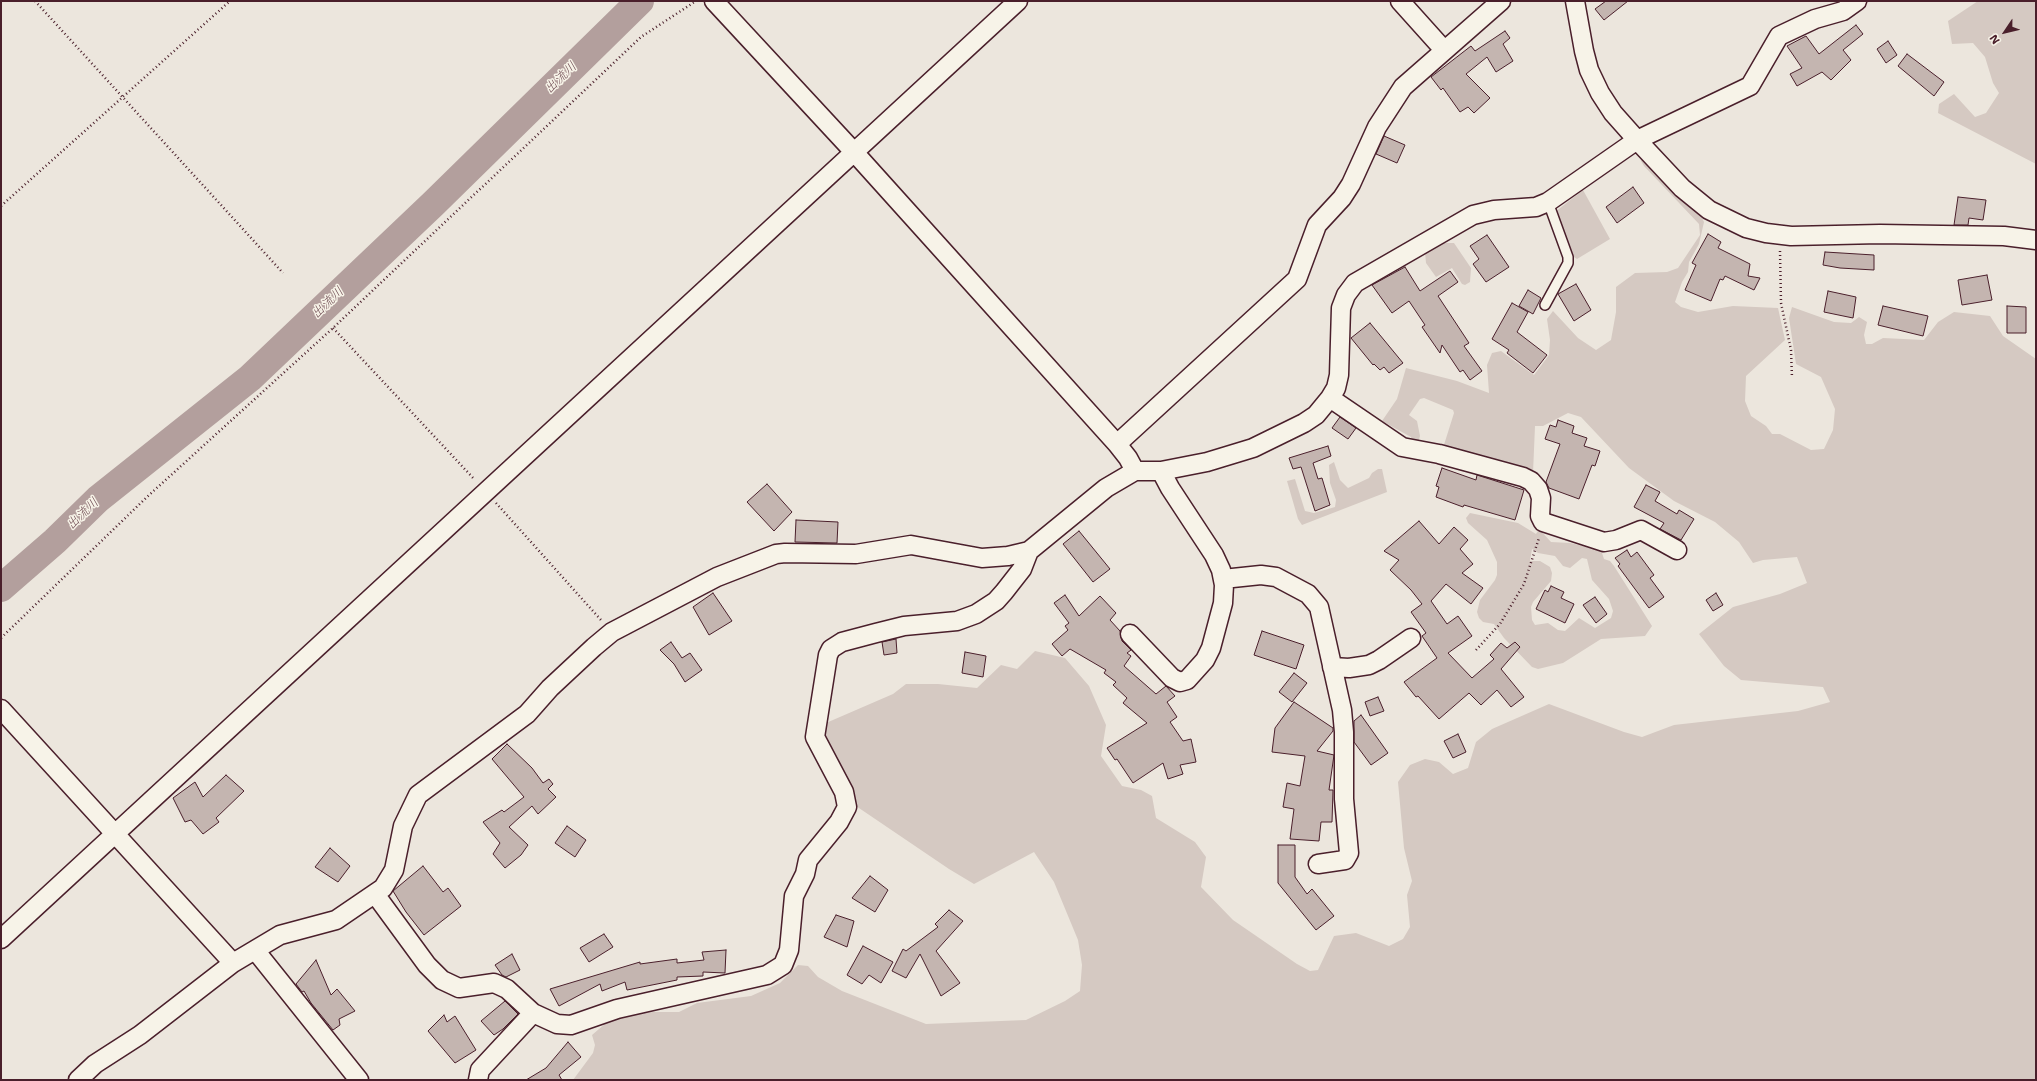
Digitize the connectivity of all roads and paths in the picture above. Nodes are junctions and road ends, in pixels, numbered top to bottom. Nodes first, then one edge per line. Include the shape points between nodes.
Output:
1 (35, 1) edge
2 (230, 1) edge
3 (696, 1) edge
4 (714, 1) edge
5 (1018, 1) edge
6 (1400, 1) edge
7 (1501, 1) edge
8 (1575, 1) edge
9 (1857, 1) edge
10 (1444, 50) junction
11 (123, 97) junction
12 (1637, 140) junction
13 (854, 152) junction
14 (1548, 202) junction
15 (1, 206) edge
16 (1780, 234) junction
17 (2036, 240) edge
18 (283, 273) dead end
19 (1545, 305) dead end
20 (1792, 378) dead end
21 (1330, 398) junction
22 (1117, 444) junction
23 (1161, 471) junction
24 (1134, 472) junction
25 (1543, 522) junction
26 (1677, 550) dead end
27 (1030, 551) junction
28 (1223, 579) junction
29 (1130, 634) dead end
30 (1, 638) edge
31 (1411, 638) dead end
32 (1476, 650) dead end
33 (1332, 667) junction
34 (1, 709) edge
35 (115, 834) junction
36 (1318, 864) dead end
37 (375, 894) junction
38 (1, 939) edge
39 (255, 950) junction
40 (233, 963) junction
41 (533, 1013) junction
42 (78, 1080) edge
43 (359, 1080) edge
44 (478, 1080) edge

1 - 11 path
2 - 11 path
3 - 30 path via 641,37 333,328 148,496
4 - 13 street
5 - 13 street
6 - 10 street
7 - 10 street
8 - 12 street via 1589,70 1613,113
9 - 12 street via 1843,11 1815,19 1779,36 1750,86
10 - 22 street via 1403,87 1377,127 1352,184 1317,225 1297,279
11 - 15 path
11 - 18 path
12 - 14 street
12 - 16 street via 1682,188 1709,210 1746,228
13 - 22 street
13 - 35 street
14 - 19 lane via 1568,263
14 - 21 street via 1473,215 1355,283 1341,308 1339,375
16 - 17 street via 1996,236
16 - 20 path via 1781,303 1791,350
21 - 23 street via 1316,415 1253,448 1207,462
21 - 25 street via 1402,447 1523,476 1538,489 1541,498 1540,516
22 - 24 street via 1128,458
23 - 24 street
23 - 28 street via 1214,555
24 - 27 street via 1106,488
25 - 26 street via 1604,542 1641,530
25 - 32 path via 1524,584 1500,624
27 - 37 street via 982,558 912,545 856,554 785,553 776,554 710,580 612,632 550,688 527,714 418,795 403,826 394,870 383,888
27 - 41 street via 1022,568 1004,592 996,601 976,614 957,621 904,626 842,642 831,649 815,737 844,792 847,807 839,822 808,860 805,874 794,896 789,950 783,965 768,975 618,1009 571,1025 557,1024
28 - 29 street via 1223,603 1210,648 1205,660 1187,680 1180,682 1172,678
28 - 33 street via 1268,575 1288,581 1308,594 1319,607
31 - 33 street via 1369,665
33 - 36 street via 1342,710 1343,782 1349,853 1345,860
34 - 35 street
35 - 38 street
35 - 40 street
37 - 39 street via 336,920 280,936
37 - 41 street via 427,965 442,980 458,988 494,983 507,989
39 - 40 street
39 - 43 street
40 - 42 street via 140,1035 95,1064
41 - 44 street via 480,1070

